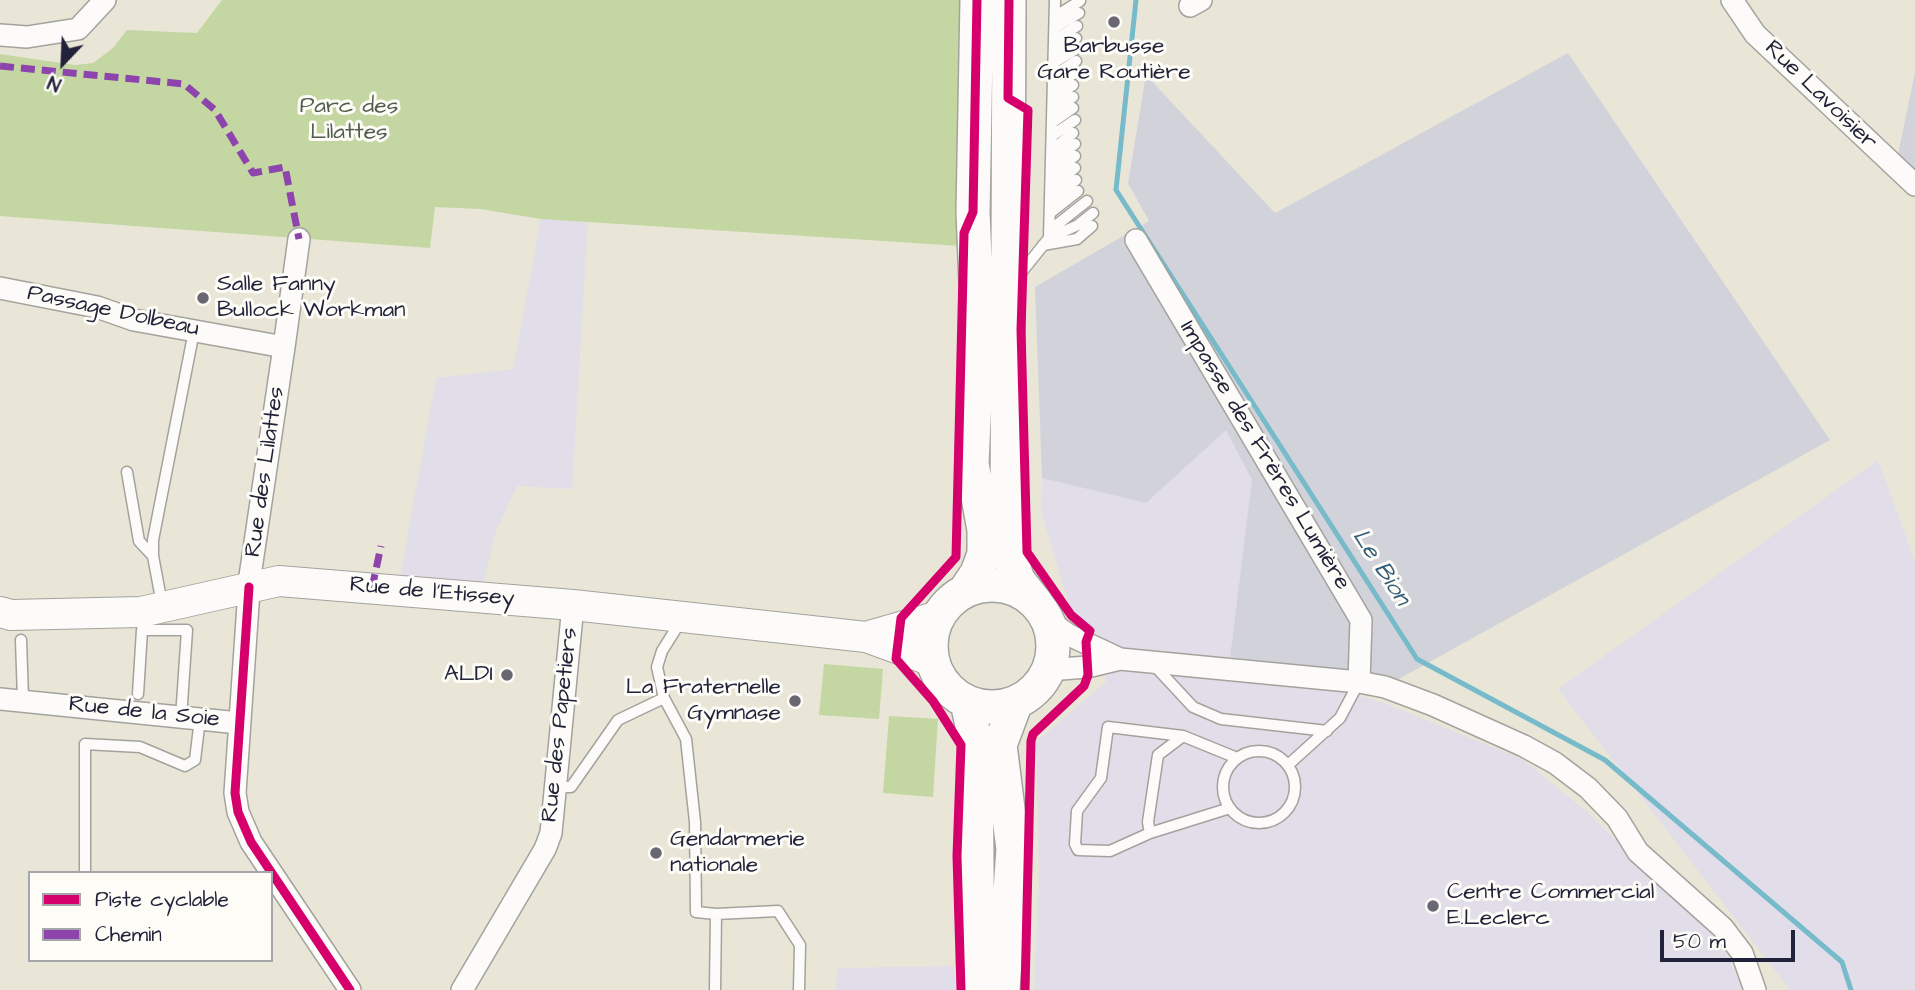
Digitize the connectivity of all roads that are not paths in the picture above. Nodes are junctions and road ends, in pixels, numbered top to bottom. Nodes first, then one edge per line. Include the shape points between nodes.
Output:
1 (105, 0) edge
2 (977, 0) edge
3 (1009, 0) edge
4 (1732, 0) edge
5 (1080, 1) edge
6 (1079, 13) dead end
7 (1057, 20) edge
8 (1077, 26) dead end
9 (0, 35) edge
10 (1055, 62) junction
11 (1075, 67) dead end
12 (1054, 86) junction
13 (1074, 103) junction
14 (1053, 110) junction
15 (1053, 122) junction
16 (1052, 135) junction
17 (1052, 150) junction
18 (1052, 163) junction
19 (1076, 174) junction
20 (1051, 182) junction
21 (1915, 185) edge
22 (1050, 201) junction
23 (1087, 201) dead end
24 (1050, 213) junction
25 (1093, 213) dead end
26 (1092, 226) dead end
27 (1047, 238) junction
28 (299, 239) dead end
29 (1136, 240) dead end
30 (0, 288) edge
31 (1007, 290) junction
32 (194, 331) junction
33 (284, 347) junction
34 (127, 472) dead end
35 (153, 556) junction
36 (249, 587) junction
37 (965, 591) junction
38 (573, 605) junction
39 (1041, 611) junction
40 (0, 612) edge
41 (149, 616) junction
42 (683, 616) junction
43 (939, 616) junction
44 (866, 637) junction
45 (22, 639) dead end
46 (1120, 659) junction
47 (932, 661) junction
48 (1151, 662) junction
49 (1048, 670) junction
50 (1359, 682) junction
51 (138, 694) dead end
52 (664, 698) junction
53 (0, 699) edge
54 (23, 699) junction
55 (967, 702) junction
56 (1016, 702) junction
57 (190, 719) junction
58 (239, 723) junction
59 (1327, 732) junction
60 (1183, 736) junction
61 (1237, 758) junction
62 (1288, 765) junction
63 (554, 787) junction
64 (1230, 808) junction
65 (1150, 834) junction
66 (85, 871) edge
67 (270, 871) edge
68 (273, 875) edge
69 (716, 914) junction
70 (1757, 987) edge
71 (350, 990) edge
72 (462, 990) edge
73 (715, 990) edge
74 (799, 990) edge
75 (978, 990) edge
76 (1003, 990) edge

1 - 9 street via 78,29 27,37
2 - 37 main road via 973,212 978,330 972,453 985,554
3 - 31 main road
4 - 21 street, Rue Lavoisier via 1755,34
5 - 7 lane
6 - 7 lane
7 - 8 lane
7 - 10 lane
7 - 10 lane via 1076,43
10 - 12 lane
11 - 12 lane
12 - 13 lane
12 - 14 lane
13 - 14 lane
13 - 15 lane
13 - 16 lane
14 - 15 lane
15 - 16 lane
16 - 17 lane
17 - 18 lane
17 - 18 lane via 1074,138
18 - 20 lane
19 - 20 lane
19 - 22 lane
19 - 24 lane
20 - 22 lane
22 - 24 lane
23 - 27 lane
24 - 27 lane
25 - 27 lane
26 - 27 lane via 1077,239
27 - 31 lane
28 - 33 street
29 - 50 street, Impasse des Frères Lumière via 1361,620
30 - 32 street, Passage Dolbeau
31 - 39 main road via 1009,553 1018,580
32 - 33 street, Passage Dolbeau
32 - 35 lane
33 - 36 street, Rue des Lilattes
34 - 35 lane via 139,541
35 - 41 lane
36 - 38 street, Rue de l'Etissey via 279,580
36 - 41 street, Rue de l'Etissey
36 - 58 street, Rue des Lilattes
37 - 39 main road via 990,585 1015,589
37 - 43 main road via 947,603
38 - 42 street, Rue de l'Etissey
38 - 63 street, Rue des Papetiers
39 - 46 street via 1069,635
39 - 49 main road via 1053,647
40 - 41 street, Rue de l'Etissey
41 - 51 lane
41 - 57 lane via 187,630
42 - 44 street, Rue de l'Etissey
42 - 52 lane via 659,658
43 - 44 street, Rue de l'Etissey
43 - 47 main road via 930,644
44 - 47 street, Rue de l'Etissey
45 - 54 lane
46 - 48 street
46 - 49 street
47 - 55 main road via 942,682
48 - 50 street
48 - 59 lane via 1193,706 1221,719
49 - 56 main road via 1037,687
50 - 59 lane
50 - 70 street via 1433,705 1555,763 1616,818 1660,875 1723,928 1742,953
52 - 63 lane via 618,720 571,787
52 - 69 lane via 686,739 695,822 696,912
53 - 54 street, Rue de la Soie
54 - 57 street, Rue de la Soie
55 - 56 main road via 992,707
55 - 75 main road via 976,744
56 - 76 main road via 1000,746 1013,849
57 - 58 street, Rue de la Soie
57 - 66 lane via 195,760 185,766 140,747 85,744
58 - 67 street, Rue de la Soie via 238,811
59 - 62 lane
60 - 61 lane
60 - 65 lane via 1158,755
60 - 65 lane via 1108,726 1101,778 1077,811 1074,844 1078,850 1110,851
61 - 62 lane via 1255,751 1273,753
61 - 64 lane via 1226,772 1223,791
62 - 64 lane via 1295,782 1293,801 1281,816 1264,822 1245,820
63 - 72 street, Rue des Papetiers via 551,833 545,849
64 - 65 lane
68 - 71 street, Rue de la Soie
69 - 73 lane
69 - 74 lane via 778,911 800,944

